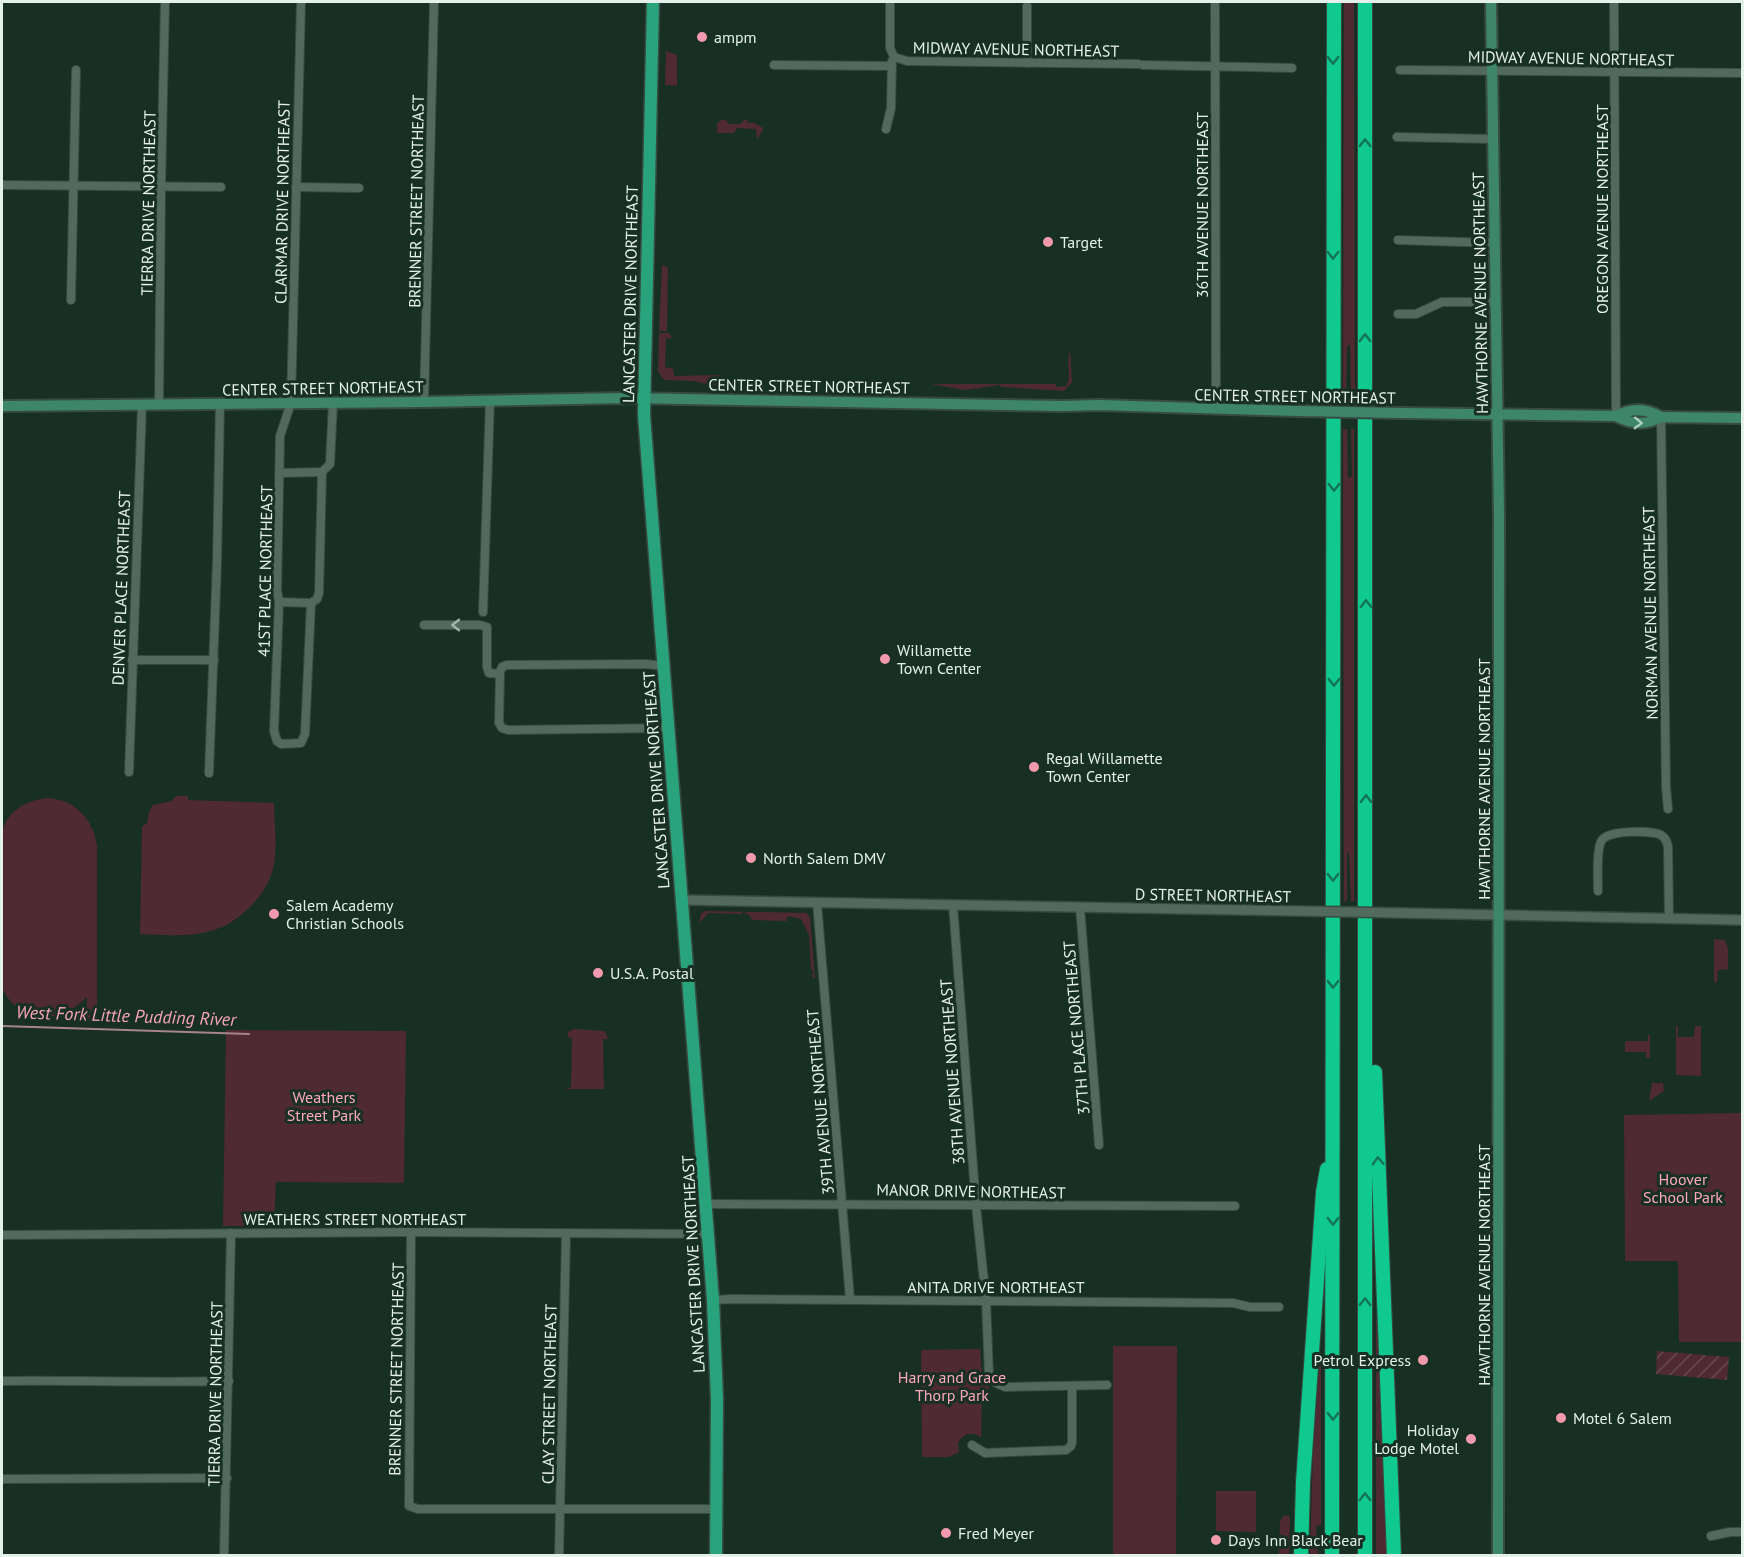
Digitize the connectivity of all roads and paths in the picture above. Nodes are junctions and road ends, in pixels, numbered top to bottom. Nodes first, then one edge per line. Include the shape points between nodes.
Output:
1 (165, 2) edge
2 (301, 2) edge
3 (434, 2) edge
4 (653, 2) edge
5 (891, 2) edge
6 (1215, 2) edge
7 (1334, 2) edge
8 (1365, 2) edge
9 (1491, 2) edge
10 (1614, 2) edge
11 (1027, 6) dead end
12 (894, 57) junction
13 (1026, 63) junction
14 (774, 64) dead end
15 (891, 66) junction
16 (1215, 67) junction
17 (1292, 68) dead end
18 (76, 70) dead end
19 (1400, 70) dead end
20 (1492, 71) junction
21 (1615, 72) junction
22 (1743, 73) edge
23 (886, 129) dead end
24 (1397, 137) dead end
25 (1493, 139) junction
26 (2, 185) edge
27 (73, 185) junction
28 (161, 186) junction
29 (221, 187) dead end
30 (296, 187) junction
31 (358, 188) dead end
32 (1398, 240) dead end
33 (1494, 243) junction
34 (71, 300) dead end
35 (1495, 302) junction
36 (1398, 314) dead end
37 (643, 399) junction
38 (490, 400) junction
39 (424, 402) junction
40 (291, 403) junction
41 (333, 403) junction
42 (159, 404) junction
43 (220, 404) junction
44 (2, 405) edge
45 (142, 405) junction
46 (1216, 410) junction
47 (1497, 415) junction
48 (1616, 416) junction
49 (1660, 417) junction
50 (1743, 418) edge
51 (322, 472) junction
52 (280, 473) junction
53 (279, 602) junction
54 (311, 603) junction
55 (483, 612) dead end
56 (424, 625) dead end
57 (132, 660) junction
58 (214, 660) junction
59 (664, 666) junction
60 (501, 671) junction
61 (669, 728) junction
62 (129, 771) dead end
63 (209, 773) dead end
64 (1668, 809) dead end
65 (1598, 891) dead end
66 (682, 900) junction
67 (817, 903) junction
68 (953, 905) junction
69 (1080, 908) junction
70 (1499, 915) junction
71 (1669, 919) junction
72 (1743, 920) edge
73 (1365, 946) junction
74 (1333, 1125) junction
75 (1099, 1145) dead end
76 (842, 1203) junction
77 (707, 1204) junction
78 (976, 1206) junction
79 (1235, 1206) dead end
80 (411, 1232) junction
81 (231, 1233) junction
82 (566, 1234) junction
83 (709, 1234) junction
84 (2, 1235) edge
85 (850, 1299) junction
86 (713, 1300) junction
87 (986, 1300) junction
88 (1279, 1307) dead end
89 (2, 1381) edge
90 (229, 1381) junction
91 (1107, 1385) dead end
92 (1072, 1386) junction
93 (972, 1445) dead end
94 (227, 1478) junction
95 (2, 1479) edge
96 (561, 1509) junction
97 (717, 1509) junction
98 (1743, 1532) edge
99 (1711, 1536) dead end
100 (224, 1556) edge
101 (559, 1556) edge
102 (716, 1556) edge
103 (1301, 1556) edge
104 (1332, 1556) edge
105 (1365, 1556) edge
106 (1394, 1556) edge
107 (1498, 1556) edge

1 - 28 street, TIERRA DRIVE NORTHEAST
2 - 30 street, CLARMAR DRIVE NORTHEAST
3 - 39 street, BRENNER STREET NORTHEAST
4 - 37 main road, LANCASTER DRIVE NORTHEAST
5 - 12 street via 890,48
6 - 16 street, 36TH AVENUE NORTHEAST
7 -> 74 highway
73 -> 8 highway
9 - 20 main road, HAWTHORNE AVENUE NORTHEAST
10 - 21 street, OREGON AVENUE NORTHEAST
11 - 13 street
12 - 13 street, MIDWAY AVENUE NORTHEAST via 907,61
12 - 15 street
13 - 16 street, MIDWAY AVENUE NORTHEAST
14 - 15 street
15 - 23 street via 891,108
16 - 17 street, MIDWAY AVENUE NORTHEAST
16 - 46 street, 36TH AVENUE NORTHEAST
18 - 27 street
19 - 20 street, MIDWAY AVENUE NORTHEAST
20 - 21 street, MIDWAY AVENUE NORTHEAST
20 - 25 main road, HAWTHORNE AVENUE NORTHEAST
21 - 22 street, MIDWAY AVENUE NORTHEAST
21 - 48 street, OREGON AVENUE NORTHEAST
24 - 25 street
25 - 33 main road, HAWTHORNE AVENUE NORTHEAST
26 - 27 street
27 - 28 street
27 - 34 street
28 - 29 street
28 - 42 street, TIERRA DRIVE NORTHEAST
30 - 31 street
30 - 40 street, CLARMAR DRIVE NORTHEAST
32 - 33 street
33 - 35 main road, HAWTHORNE AVENUE NORTHEAST
35 - 36 street via 1442,302 1416,314
35 - 47 main road, HAWTHORNE AVENUE NORTHEAST
37 - 38 main road, CENTER STREET NORTHEAST
37 - 46 main road, CENTER STREET NORTHEAST
37 - 59 main road, LANCASTER DRIVE NORTHEAST
38 - 39 main road, CENTER STREET NORTHEAST
38 - 55 street
39 - 41 main road, CENTER STREET NORTHEAST
40 - 41 main road, CENTER STREET NORTHEAST
40 - 43 main road, CENTER STREET NORTHEAST
40 - 52 street, 41ST PLACE NORTHEAST via 281,428
41 - 51 street via 330,464
42 - 43 main road, CENTER STREET NORTHEAST
42 - 45 main road, CENTER STREET NORTHEAST
43 - 58 street
44 - 45 main road, CENTER STREET NORTHEAST
45 - 57 street, DENVER PLACE NORTHEAST
46 - 47 main road, CENTER STREET NORTHEAST, bridge
47 - 48 main road, CENTER STREET NORTHEAST
47 - 70 main road, HAWTHORNE AVENUE NORTHEAST
48 - 49 main road, CENTER STREET NORTHEAST via 1628,410 1650,411
49 - 50 main road, CENTER STREET NORTHEAST
49 - 64 street, NORMAN AVENUE NORTHEAST
51 - 52 street
51 - 54 street via 319,593
52 - 53 street, 41ST PLACE NORTHEAST
53 - 54 street
53 - 54 street, 41ST PLACE NORTHEAST via 274,731 281,744 301,743 305,734
60 -> 56 street via 489,673 487,667 487,627
57 - 58 street
57 - 62 street, DENVER PLACE NORTHEAST
58 - 63 street
59 - 60 street via 507,665
59 - 61 main road, LANCASTER DRIVE NORTHEAST
60 - 61 street via 502,728
61 - 66 main road, LANCASTER DRIVE NORTHEAST
65 - 71 street via 1600,844 1606,836 1614,832 1659,834 1668,847
66 - 67 street, D STREET NORTHEAST
66 - 77 main road, LANCASTER DRIVE NORTHEAST
67 - 68 street, D STREET NORTHEAST
67 - 76 street, 39TH AVENUE NORTHEAST
68 - 69 street, D STREET NORTHEAST
68 - 78 street, 38TH AVENUE NORTHEAST
69 - 70 street, D STREET NORTHEAST, bridge
69 - 75 street, 37TH PLACE NORTHEAST
70 - 71 street, D STREET NORTHEAST
70 - 107 main road, HAWTHORNE AVENUE NORTHEAST
71 - 72 street, D STREET NORTHEAST
105 -> 73 highway
106 -> 73 highway via 1373,1028
74 - 103 highway via 1323,1192
74 -> 104 highway
76 - 77 street, MANOR DRIVE NORTHEAST
76 - 78 street, MANOR DRIVE NORTHEAST
76 - 85 street, 39TH AVENUE NORTHEAST
77 - 83 main road, LANCASTER DRIVE NORTHEAST
78 - 79 street, MANOR DRIVE NORTHEAST
78 - 87 street, 38TH AVENUE NORTHEAST
80 - 81 street, WEATHERS STREET NORTHEAST
80 - 82 street, WEATHERS STREET NORTHEAST
80 - 96 street, BRENNER STREET NORTHEAST via 409,1506
81 - 84 street, WEATHERS STREET NORTHEAST
81 - 90 street, TIERRA DRIVE NORTHEAST
82 - 83 street, WEATHERS STREET NORTHEAST
82 - 96 street, CLAY STREET NORTHEAST
83 - 86 main road, LANCASTER DRIVE NORTHEAST
85 - 86 street, ANITA DRIVE NORTHEAST
85 - 87 street, ANITA DRIVE NORTHEAST
86 - 97 main road, LANCASTER DRIVE NORTHEAST
87 - 88 street, ANITA DRIVE NORTHEAST
87 - 92 street, 38TH AVENUE NORTHEAST via 992,1380 1005,1387
89 - 90 street
90 - 94 street, TIERRA DRIVE NORTHEAST
91 - 92 street
92 - 93 street via 1072,1442 1066,1450 987,1453
94 - 95 street
94 - 100 street, TIERRA DRIVE NORTHEAST
96 - 97 street
96 - 101 street, CLAY STREET NORTHEAST
97 - 102 main road, LANCASTER DRIVE NORTHEAST
98 - 99 street

